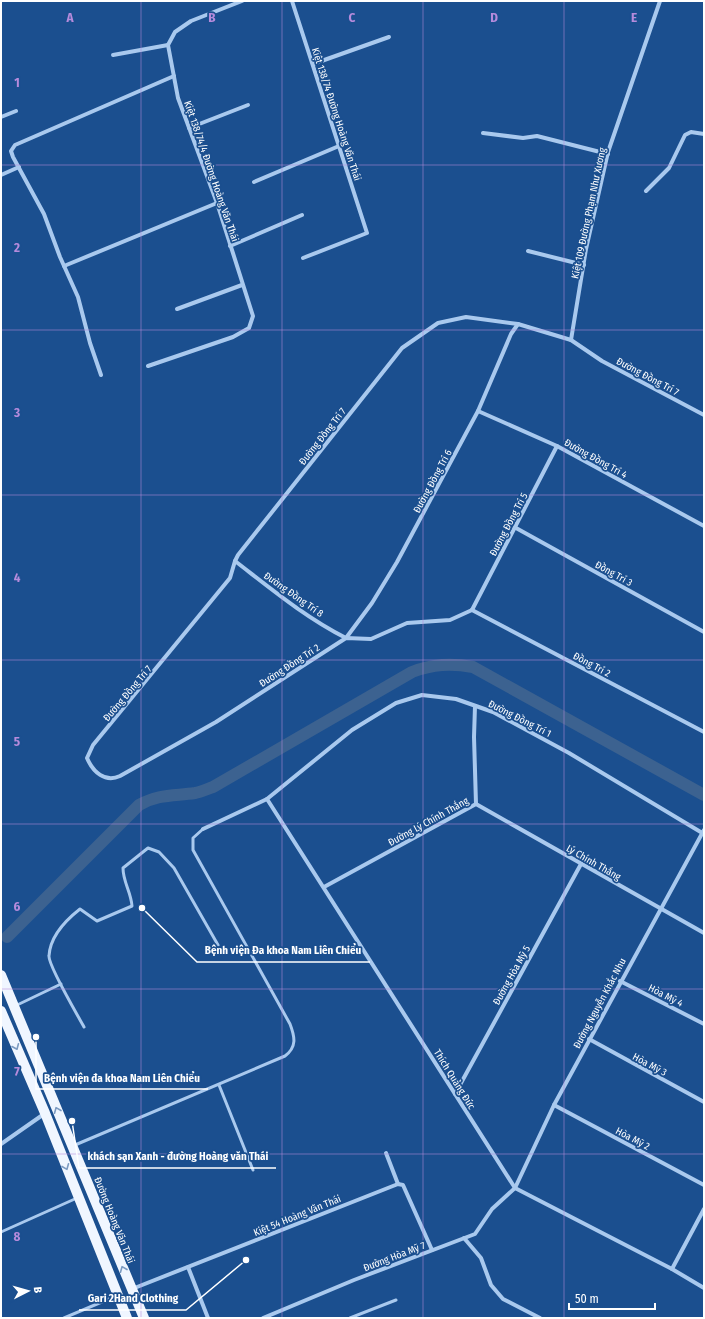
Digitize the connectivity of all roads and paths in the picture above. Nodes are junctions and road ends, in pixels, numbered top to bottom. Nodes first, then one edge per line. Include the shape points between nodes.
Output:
1 (242, 1) edge
2 (292, 1) edge
3 (660, 1) edge
4 (389, 37) dead end
5 (168, 45) junction
6 (113, 55) dead end
7 (313, 64) junction
8 (174, 76) junction
9 (248, 105) dead end
10 (16, 111) dead end
11 (1, 117) edge
12 (189, 128) junction
13 (483, 132) dead end
14 (704, 134) edge
15 (339, 146) junction
16 (608, 154) junction
17 (19, 167) junction
18 (1, 175) edge
19 (254, 182) dead end
20 (646, 191) dead end
21 (217, 203) junction
22 (302, 215) dead end
23 (230, 246) junction
24 (528, 251) dead end
25 (303, 258) dead end
26 (584, 265) junction
27 (64, 266) junction
28 (242, 284) junction
29 (177, 309) dead end
30 (518, 324) junction
31 (571, 340) junction
32 (148, 366) dead end
33 (101, 375) dead end
34 (478, 411) junction
35 (704, 415) edge
36 (557, 446) junction
37 (704, 526) edge
38 (516, 528) junction
39 (235, 561) junction
40 (472, 610) junction
41 (704, 632) edge
42 (346, 638) junction
43 (475, 706) junction
44 (704, 732) edge
45 (128, 771) joint
46 (267, 799) junction
47 (476, 804) junction
48 (203, 829) joint
49 (703, 832) edge
50 (581, 864) junction
51 (324, 887) junction
52 (660, 909) junction
53 (704, 933) edge
54 (218, 944) dead end
55 (1, 975) edge
56 (620, 981) junction
57 (60, 984) junction
58 (15, 1009) junction
59 (2, 1014) edge
60 (704, 1024) edge
61 (84, 1027) dead end
62 (589, 1039) junction
63 (219, 1085) junction
64 (455, 1094) junction
65 (704, 1102) edge
66 (554, 1104) junction
67 (45, 1113) junction
68 (1, 1144) edge
69 (72, 1146) junction
70 (386, 1153) dead end
71 (253, 1170) dead end
72 (398, 1184) junction
73 (704, 1185) edge
74 (515, 1188) junction
75 (79, 1197) junction
76 (704, 1209) edge
77 (1, 1232) edge
78 (464, 1238) junction
79 (432, 1250) junction
80 (188, 1267) junction
81 (672, 1269) junction
82 (704, 1288) edge
83 (131, 1290) junction
84 (117, 1295) junction
85 (396, 1300) dead end
86 (64, 1318) edge
87 (127, 1318) edge
88 (144, 1318) edge
89 (208, 1318) edge
90 (263, 1318) edge
91 (350, 1318) edge
92 (540, 1318) edge

1 - 5 street via 190,21 175,32
2 - 7 street, Kiệt 138/74 Đường Hoàng Văn Thái
3 - 16 street, Kiệt 109 Đường Phạm Như Xương
4 - 7 street
5 - 6 street
5 - 8 street, Kiệt 138/74/4 Đường Hoàng Văn Thái
7 - 15 street, Kiệt 138/74 Đường Hoàng Văn Thái
8 - 12 street, Kiệt 138/74/4 Đường Hoàng Văn Thái via 178,98
8 - 17 street via 15,145 11,151
9 - 12 street
10 - 11 street
12 - 21 street, Kiệt 138/74/4 Đường Hoàng Văn Thái
13 - 16 street via 523,138 536,136
14 - 20 street via 691,132 685,135 669,168
15 - 19 street
15 - 25 street, Kiệt 138/74 Đường Hoàng Văn Thái via 367,233
16 - 26 street, Kiệt 109 Đường Phạm Như Xương
17 - 18 street
17 - 27 street via 44,214
21 - 23 street, Kiệt 138/74/4 Đường Hoàng Văn Thái
21 - 27 street
22 - 23 street
23 - 28 street, Kiệt 138/74/4 Đường Hoàng Văn Thái
24 - 26 street
26 - 31 street, Kiệt 109 Đường Phạm Như Xương
27 - 33 street via 78,297
28 - 29 street
28 - 32 street, Kiệt 138/74/4 Đường Hoàng Văn Thái via 253,316 249,328 233,337
30 - 31 street, Đường Đồng Trí 7
30 - 34 street, Đường Đồng Trí 6 via 511,334
30 - 39 street, Đường Đồng Trí 7 via 466,317 438,323 402,348
31 - 35 street, Đường Đồng Trí 7 via 602,361
34 - 36 street, Đường Đồng Trí 4
34 - 42 street, Đường Đồng Trí 6 via 397,562 372,603
36 - 37 street, Đường Đồng Trí 4
36 - 38 street, Đường Đồng Trí 5
38 - 40 street, Đường Đồng Trí 5
38 - 41 street, Đồng Trí 3
39 - 42 street, Đường Đồng Trí 8 via 278,594
39 - 45 street, Đường Đồng Trí 7 via 230,578 93,745 87,758 90,767 106,778 113,779
40 - 42 street via 450,620 407,623 371,638
40 - 44 street, Đồng Trí 2
42 - 45 street, Đường Đồng Trí 2 via 216,722
43 - 46 street, Đường Đồng Trí 1 via 448,697 422,695 396,703 352,730
43 - 47 street, Đường Lý Chính Thắng
43 - 49 street, Đường Đồng Trí 1 via 493,712 569,753
46 - 48 street, Đường Đồng Trí 1
46 - 51 street, Thích Quảng Đức
47 - 50 street, Lý Chính Thắng
47 - 51 street, Đường Lý Chính Thắng
48 - 63 lane via 193,838 193,850 290,1024 295,1038 292,1048 285,1056
49 - 52 street, Đường Nguyễn Khắc Nhu
50 - 52 street, Lý Chính Thắng
50 - 64 street, Đường Hòa Mỹ 5
51 - 64 street, Thích Quảng Đức
52 - 53 street, Lý Chính Thắng
52 - 56 street, Đường Nguyễn Khắc Nhu
54 - 57 lane via 174,868 159,852 148,848 123,868 123,878 131,895 132,906 97,921 80,909 71,916 53,939 48,957
55 - 58 main road, Đường Hoàng Văn Thái
56 - 60 street, Hòa Mỹ 4
56 - 62 street, Đường Nguyễn Khắc Nhu
57 - 58 lane
57 - 61 lane
58 - 59 main road
69 -> 58 main road, Đường Hoàng Văn Thái
59 -> 67 main road
62 - 65 street, Hòa Mỹ 3
62 - 66 street, Đường Nguyễn Khắc Nhu
63 - 69 lane
63 - 71 lane
64 - 74 street, Thích Quảng Đức
66 - 73 street, Hòa Mỹ 2
66 - 74 street, Đường Nguyễn Khắc Nhu
67 - 68 street
67 -> 75 main road
83 -> 69 main road, Đường Hoàng Văn Thái
70 - 72 street
72 - 79 street via 404,1185
72 - 80 street, Kiệt 54 Hoàng Văn Thái
74 - 78 street, Đường Hòa Mỹ 7 via 492,1209 475,1234
74 - 81 street
75 - 77 lane
75 - 84 main road
76 - 81 street
78 - 79 street, Đường Hòa Mỹ 7
78 - 92 street via 481,1258 491,1285 502,1300
79 - 90 street, Đường Hòa Mỹ 7
80 - 83 street, Kiệt 54 Hoàng Văn Thái
80 - 89 street
81 - 82 street
83 - 88 main road, Đường Hoàng Văn Thái
84 - 86 lane
84 - 87 main road
85 - 91 lane

